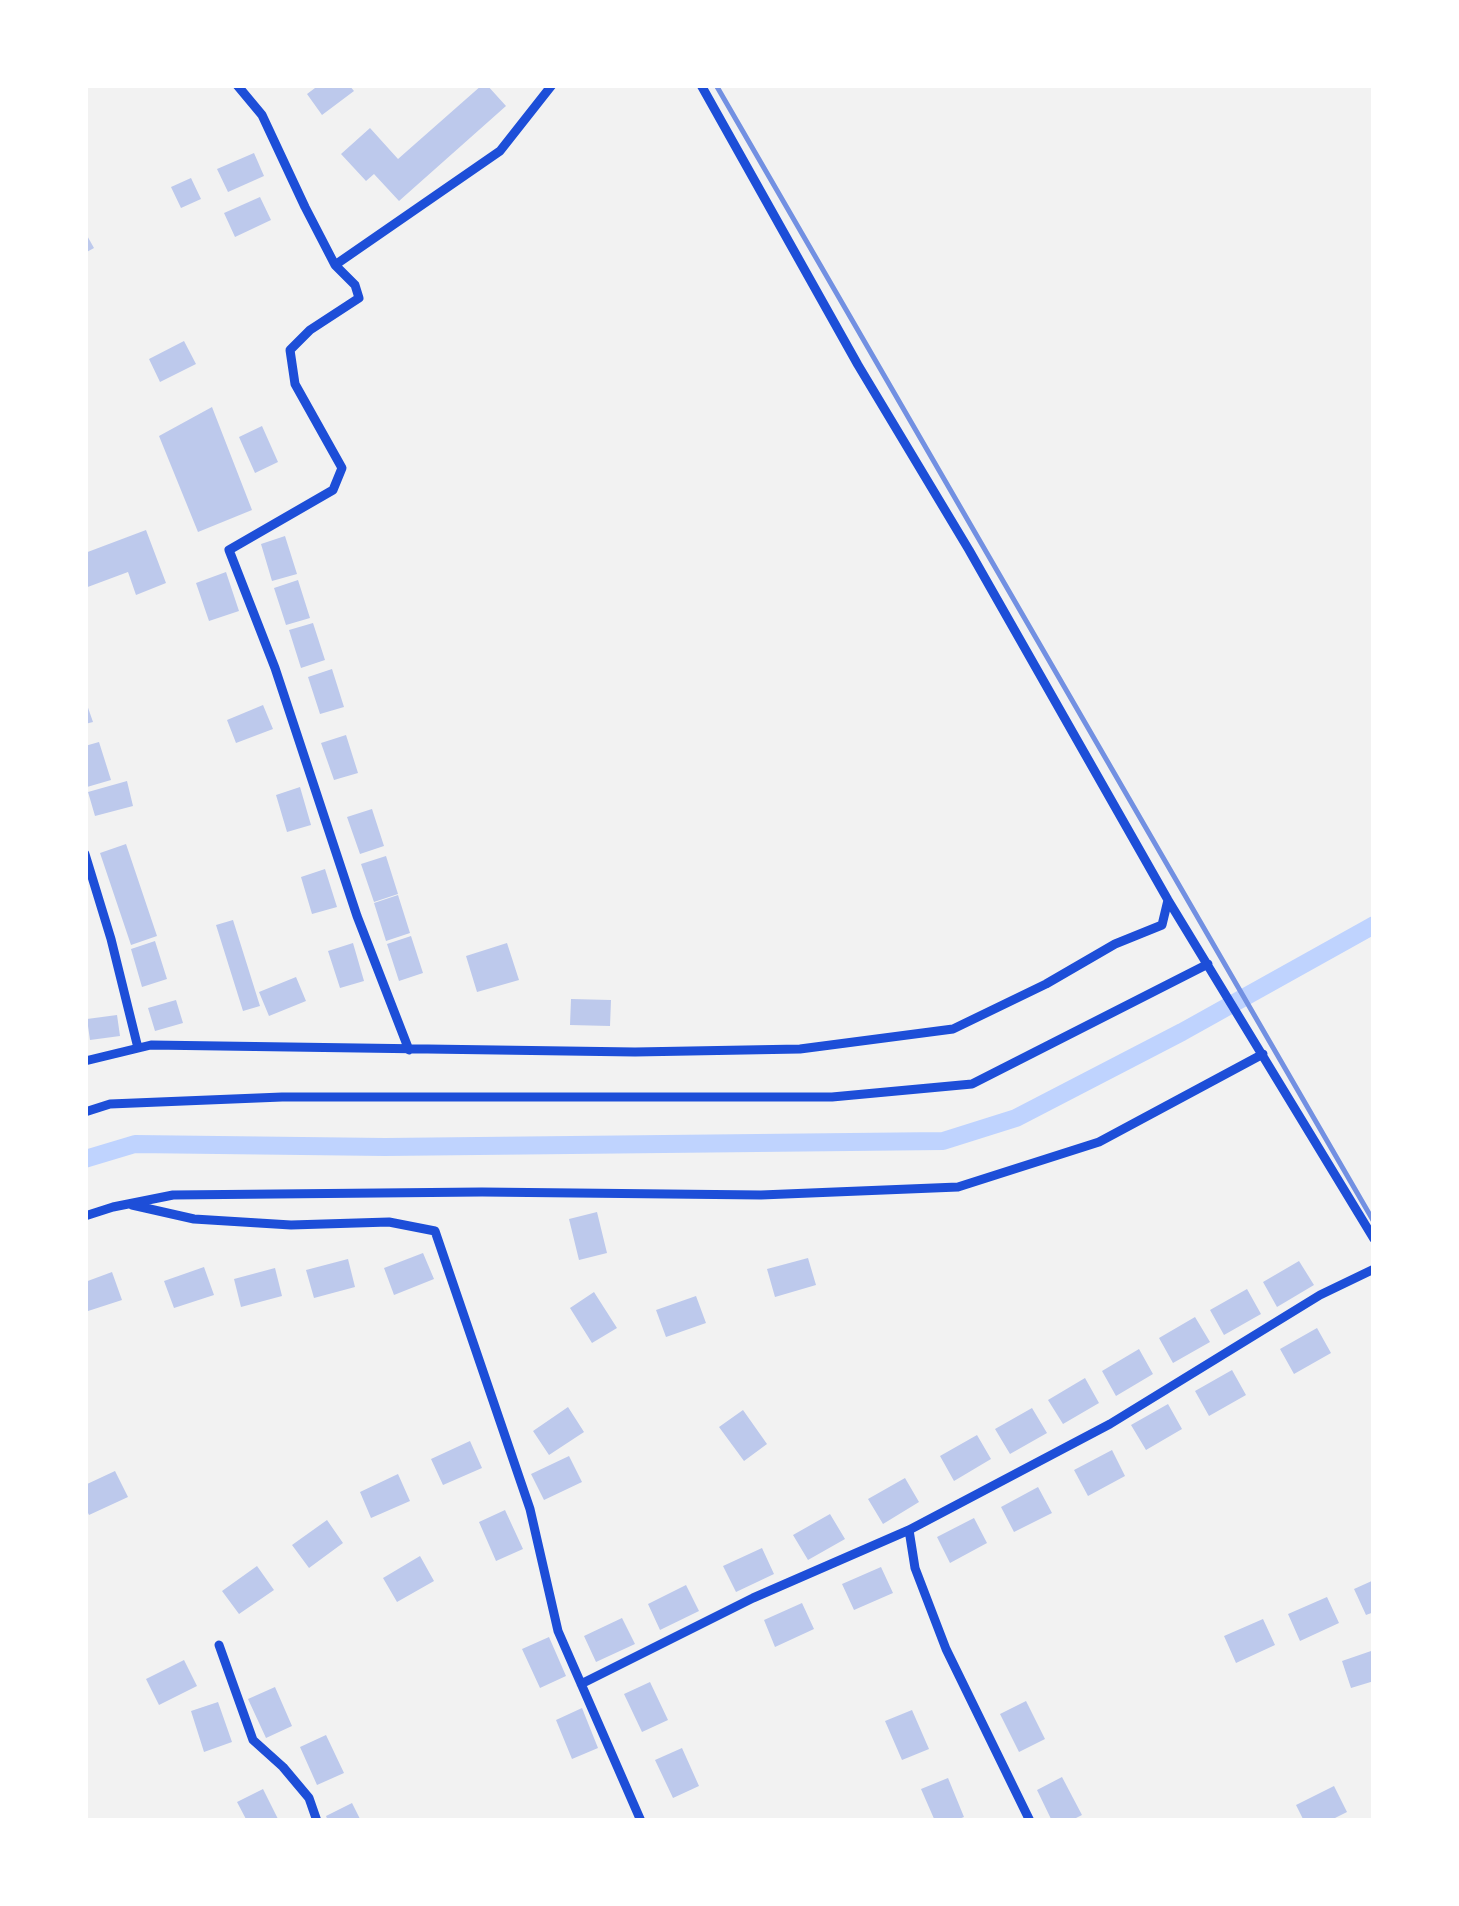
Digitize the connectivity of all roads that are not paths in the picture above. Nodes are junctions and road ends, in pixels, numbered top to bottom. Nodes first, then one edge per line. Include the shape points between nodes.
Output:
1 (237, 85) edge
2 (552, 85) edge
3 (701, 85) edge
4 (335, 265) junction
5 (85, 854) edge
6 (1168, 900) junction
7 (1208, 964) junction
8 (138, 1048) junction
9 (409, 1050) junction
10 (1263, 1054) junction
11 (85, 1060) edge
12 (85, 1112) edge
13 (128, 1204) junction
14 (85, 1216) edge
15 (1374, 1239) edge
16 (1374, 1269) edge
17 (909, 1530) junction
18 (219, 1645) dead end
19 (581, 1684) junction
20 (318, 1821) edge
21 (641, 1821) edge
22 (1030, 1821) edge

1 - 4 street via 262,115
2 - 4 street via 500,151
3 - 6 street
4 - 9 street via 358,298 290,350 295,384 342,468 334,490 230,550
5 - 8 street
6 - 7 street
6 - 9 street via 1162,924 953,1028 800,1050
7 - 10 street
7 - 12 street via 972,1084 832,1096 282,1097 110,1104
8 - 9 street
8 - 11 street
10 - 13 street via 1098,1142 958,1187 761,1195 173,1196
10 - 15 street
13 - 14 street
13 - 19 street via 194,1220 389,1222 435,1230 530,1508 558,1631
16 - 17 street via 1110,1424
17 - 19 street
17 - 22 street via 915,1568 946,1649
18 - 20 street via 253,1740 310,1798
19 - 21 street

